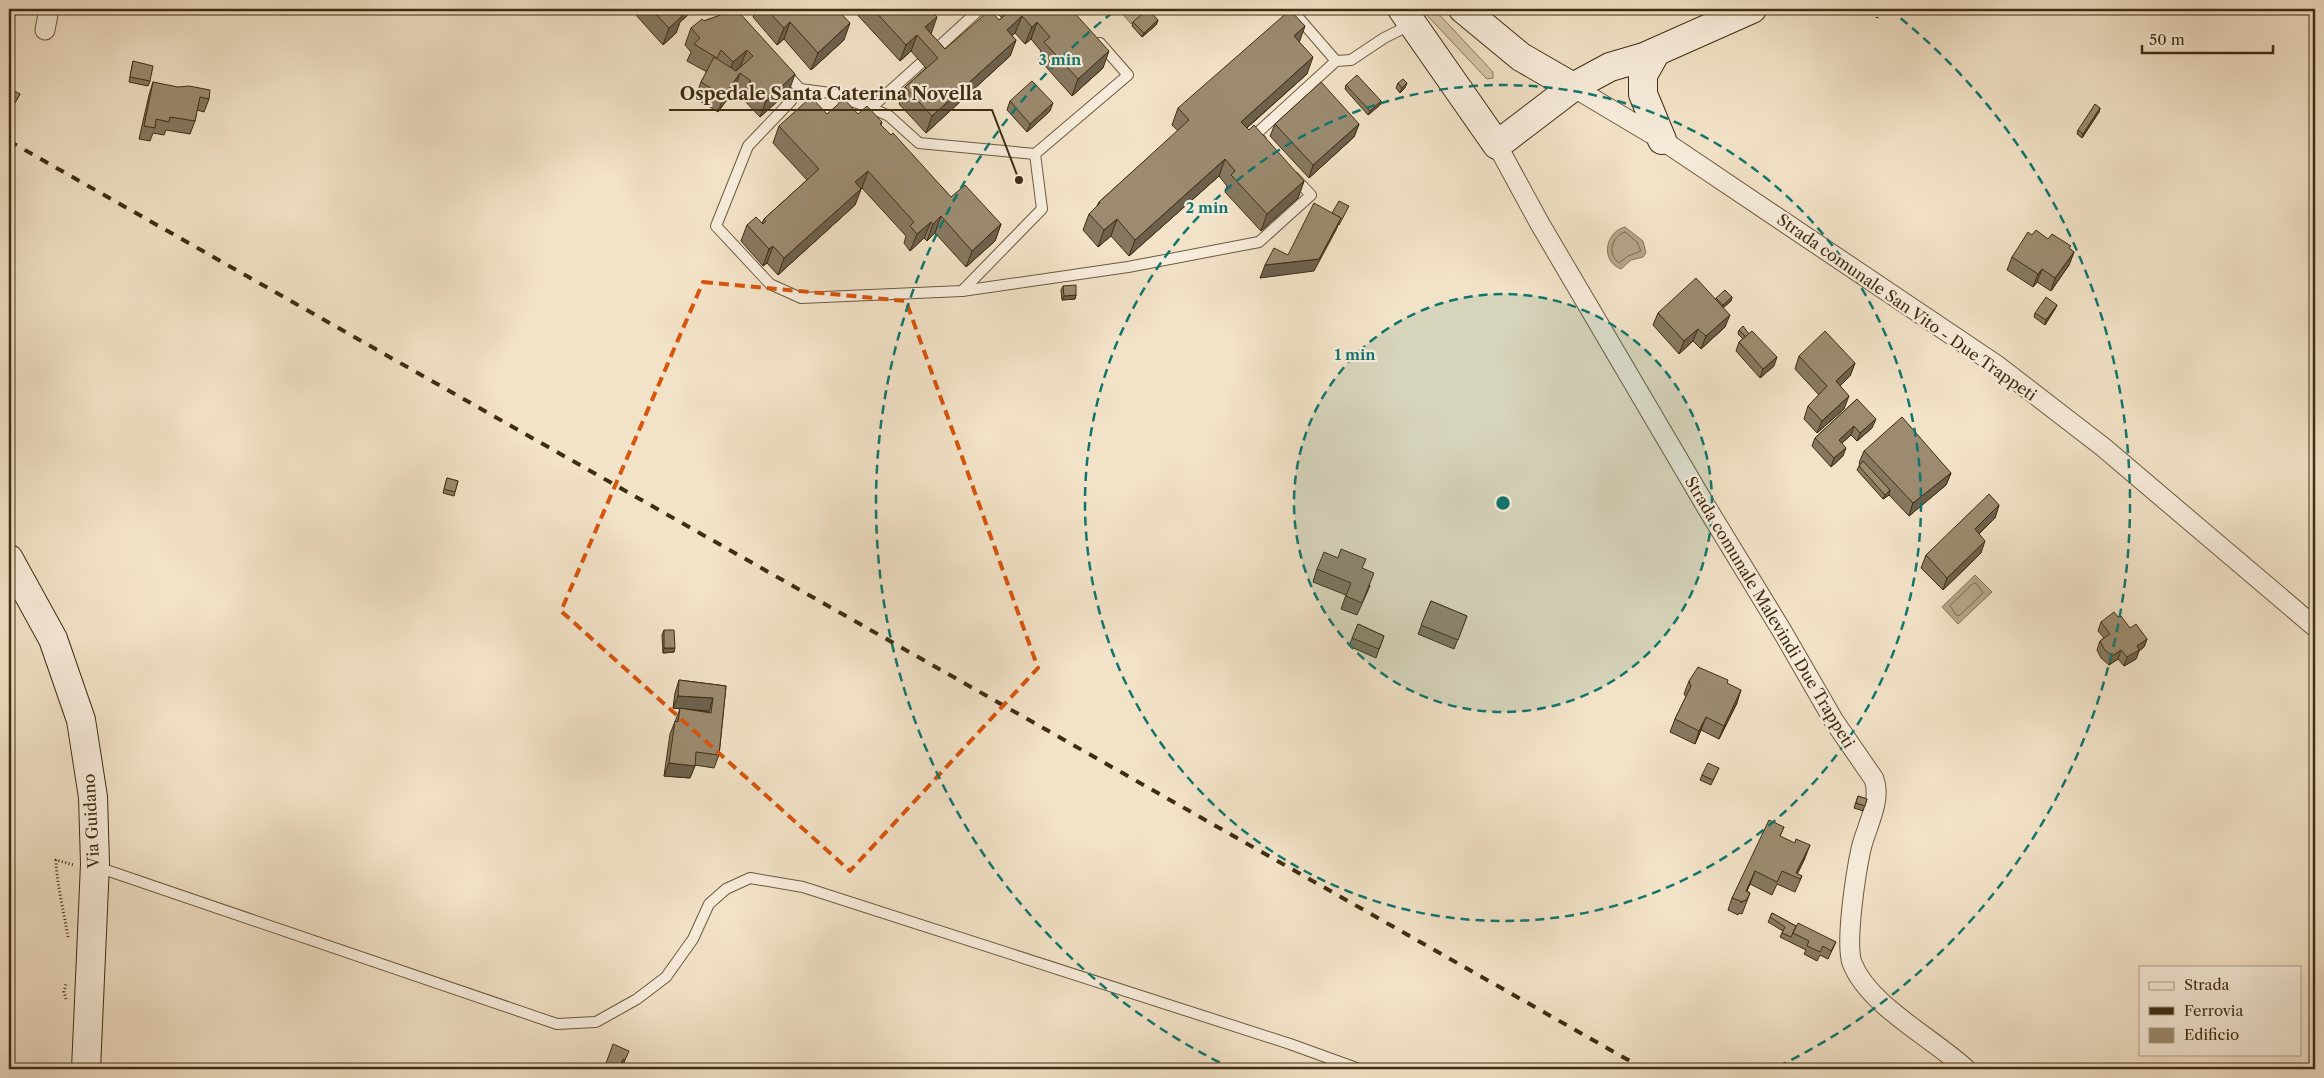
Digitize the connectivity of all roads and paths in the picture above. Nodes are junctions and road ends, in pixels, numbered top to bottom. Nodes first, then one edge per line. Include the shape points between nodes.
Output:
1 (48, 9) edge
2 (980, 9) edge
3 (1291, 9) edge
4 (1462, 9) edge
5 (1752, 9) edge
6 (1878, 9) edge
7 (1407, 16) edge
8 (1877, 18) dead end
9 (45, 30) dead end
10 (1095, 38) edge
11 (930, 55) edge
12 (1650, 55) junction
13 (774, 60) edge
14 (1336, 61) junction
15 (921, 63) dead end
16 (800, 89) junction
17 (1581, 92) junction
18 (870, 108) junction
19 (1662, 140) junction
20 (1497, 145) junction
21 (1268, 148) edge
22 (1035, 154) junction
23 (1286, 168) edge
24 (962, 291) junction
25 (9, 560) edge
26 (2315, 627) edge
27 (94, 867) junction
28 (68, 940) dead end
29 (67, 978) dead end
30 (67, 1003) dead end
31 (86, 1069) edge
32 (1359, 1069) edge
33 (1966, 1069) edge

1 - 9 street
2 - 11 lane
3 - 14 lane
4 - 17 main road via 1521,57
5 - 12 main road
6 - 8 path
7 - 14 lane via 1384,38 1351,60
7 - 20 main road
10 - 22 lane via 1128,75
12 - 17 main road via 1618,84
12 - 19 main road via 1643,75 1643,94
13 - 16 lane
14 - 21 lane via 1255,134
15 - 18 lane
16 - 18 lane via 830,93
16 - 24 lane via 748,146 716,226 770,284 801,298
17 - 19 street, Strada comunale San Vito - Due Trappeti
17 - 20 main road
18 - 22 lane via 889,116 918,143
19 - 26 street, Strada comunale San Vito - Due Trappeti via 1998,366 2103,447
20 - 33 street, Strada comunale Malevindi Due Trappeti via 1540,224 1834,722 1874,779 1877,787 1875,800 1861,849 1850,921 1852,962 1878,998
22 - 24 lane via 1042,209
23 - 24 lane via 1311,195 1259,242 1128,267
25 - 27 main road, Via Guidano via 53,639 81,720 93,797
27 - 28 path via 56,860 56,880
27 - 31 main road, Via Guidano
27 - 32 lane via 557,1024 596,1022 637,999 666,977 693,939 708,904 726,889 750,878 803,887
29 - 30 path via 64,992

